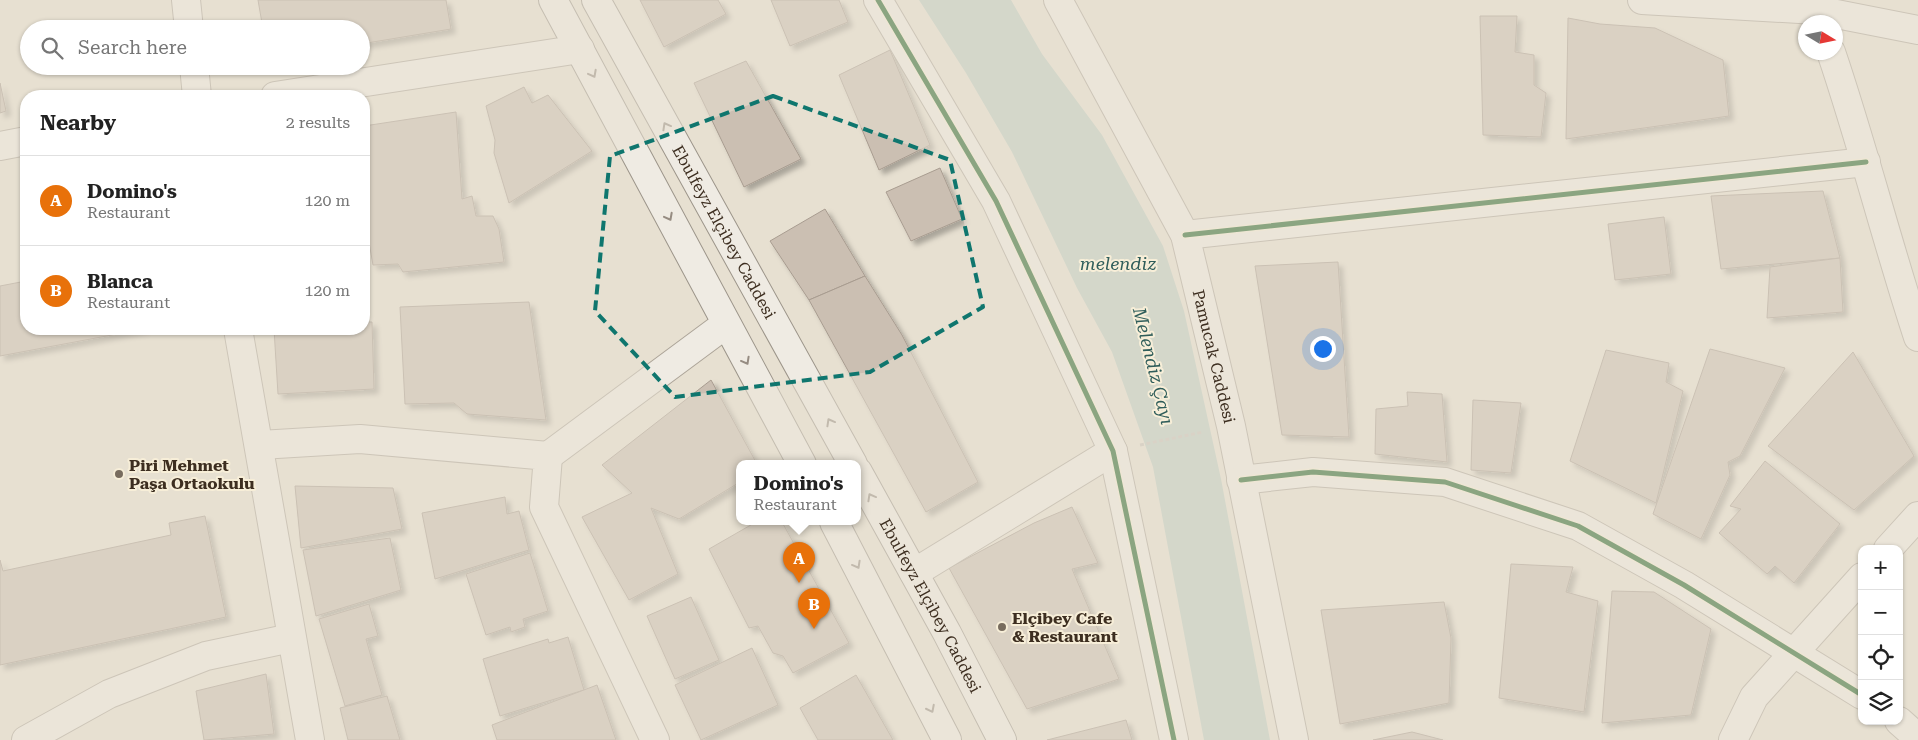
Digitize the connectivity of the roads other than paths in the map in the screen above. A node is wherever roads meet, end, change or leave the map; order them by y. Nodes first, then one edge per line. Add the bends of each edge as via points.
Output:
1 (186, 0) edge
2 (553, 0) edge
3 (596, 0) edge
4 (878, 0) edge
5 (1058, 0) edge
6 (1642, 0) edge
7 (1817, 11) edge
8 (188, 20) edge
9 (1918, 30) edge
10 (580, 49) junction
11 (1834, 60) edge
12 (195, 75) edge
13 (196, 90) edge
14 (314, 90) edge
15 (20, 142) edge
16 (0, 146) edge
17 (1866, 162) junction
18 (1185, 235) junction
19 (726, 324) junction
20 (239, 335) edge
21 (1918, 337) edge
22 (260, 445) junction
23 (1113, 451) junction
24 (548, 456) junction
25 (800, 460) edge
26 (851, 460) edge
27 (861, 477) edge
28 (1241, 480) junction
29 (1918, 516) edge
30 (836, 525) edge
31 (1892, 545) edge
32 (914, 573) junction
33 (1858, 581) edge
34 (291, 638) junction
35 (1794, 651) junction
36 (1858, 692) edge
37 (1903, 725) edge
38 (1918, 738) edge
39 (26, 740) edge
40 (310, 740) edge
41 (655, 740) edge
42 (947, 740) edge
43 (1002, 740) edge
44 (1174, 740) edge
45 (1294, 740) edge
46 (1733, 740) edge

1 - 8 street
2 - 10 street
26 -> 3 street, Ebulfeyz Elçibey Caddesi
4 - 23 street via 996,201
5 - 18 street, Pamucak Caddesi
6 - 7 street
7 - 9 street
10 - 14 street
10 -> 19 street
11 - 17 street
12 - 13 street
15 - 16 street
17 - 18 street
17 - 21 street
18 - 28 street, Pamucak Caddesi
19 - 24 street
19 -> 25 street
20 - 22 street
22 - 24 street via 360,439
22 - 34 street
23 - 32 street
23 - 44 street
24 - 41 street via 544,507
32 -> 27 street, Ebulfeyz Elçibey Caddesi
28 - 35 street via 1313,472 1445,482 1578,526
28 - 45 street, Pamucak Caddesi
29 - 31 street
30 -> 42 street
32 - 43 street, Ebulfeyz Elçibey Caddesi
33 - 35 street
34 - 39 street via 206,656 109,694
34 - 40 street
35 - 36 street
35 - 46 street via 1754,697
37 - 38 street

